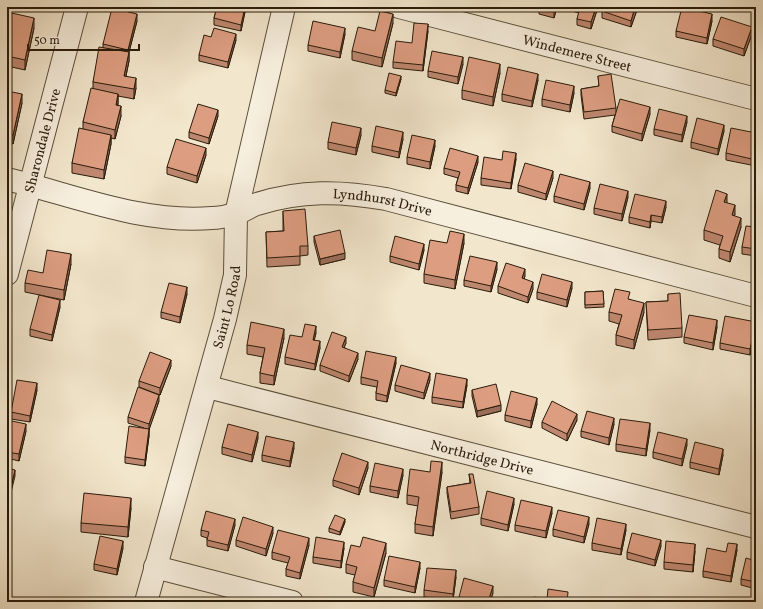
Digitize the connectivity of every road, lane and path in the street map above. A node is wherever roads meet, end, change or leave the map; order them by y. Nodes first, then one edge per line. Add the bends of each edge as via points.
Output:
1 (77, 7) edge
2 (284, 7) edge
3 (399, 7) edge
4 (756, 99) edge
5 (7, 179) edge
6 (30, 185) junction
7 (236, 214) junction
8 (7, 274) edge
9 (756, 296) edge
10 (208, 387) junction
11 (756, 527) edge
12 (155, 567) junction
13 (146, 602) edge
14 (292, 602) edge

1 - 6 street, Sharondale Drive
2 - 7 street, Saint Lo Road
3 - 4 street, Windemere Street
5 - 6 street, Lyndhurst Drive
6 - 7 street, Lyndhurst Drive via 166,218 212,218
6 - 8 street, Sharondale Drive
7 - 9 street, Lyndhurst Drive via 256,204 305,193 351,193 386,199
7 - 10 street, Saint Lo Road via 235,275
10 - 11 street, Northridge Drive
10 - 12 street, Saint Lo Road
12 - 13 street, Saint Lo Road
12 - 14 street

